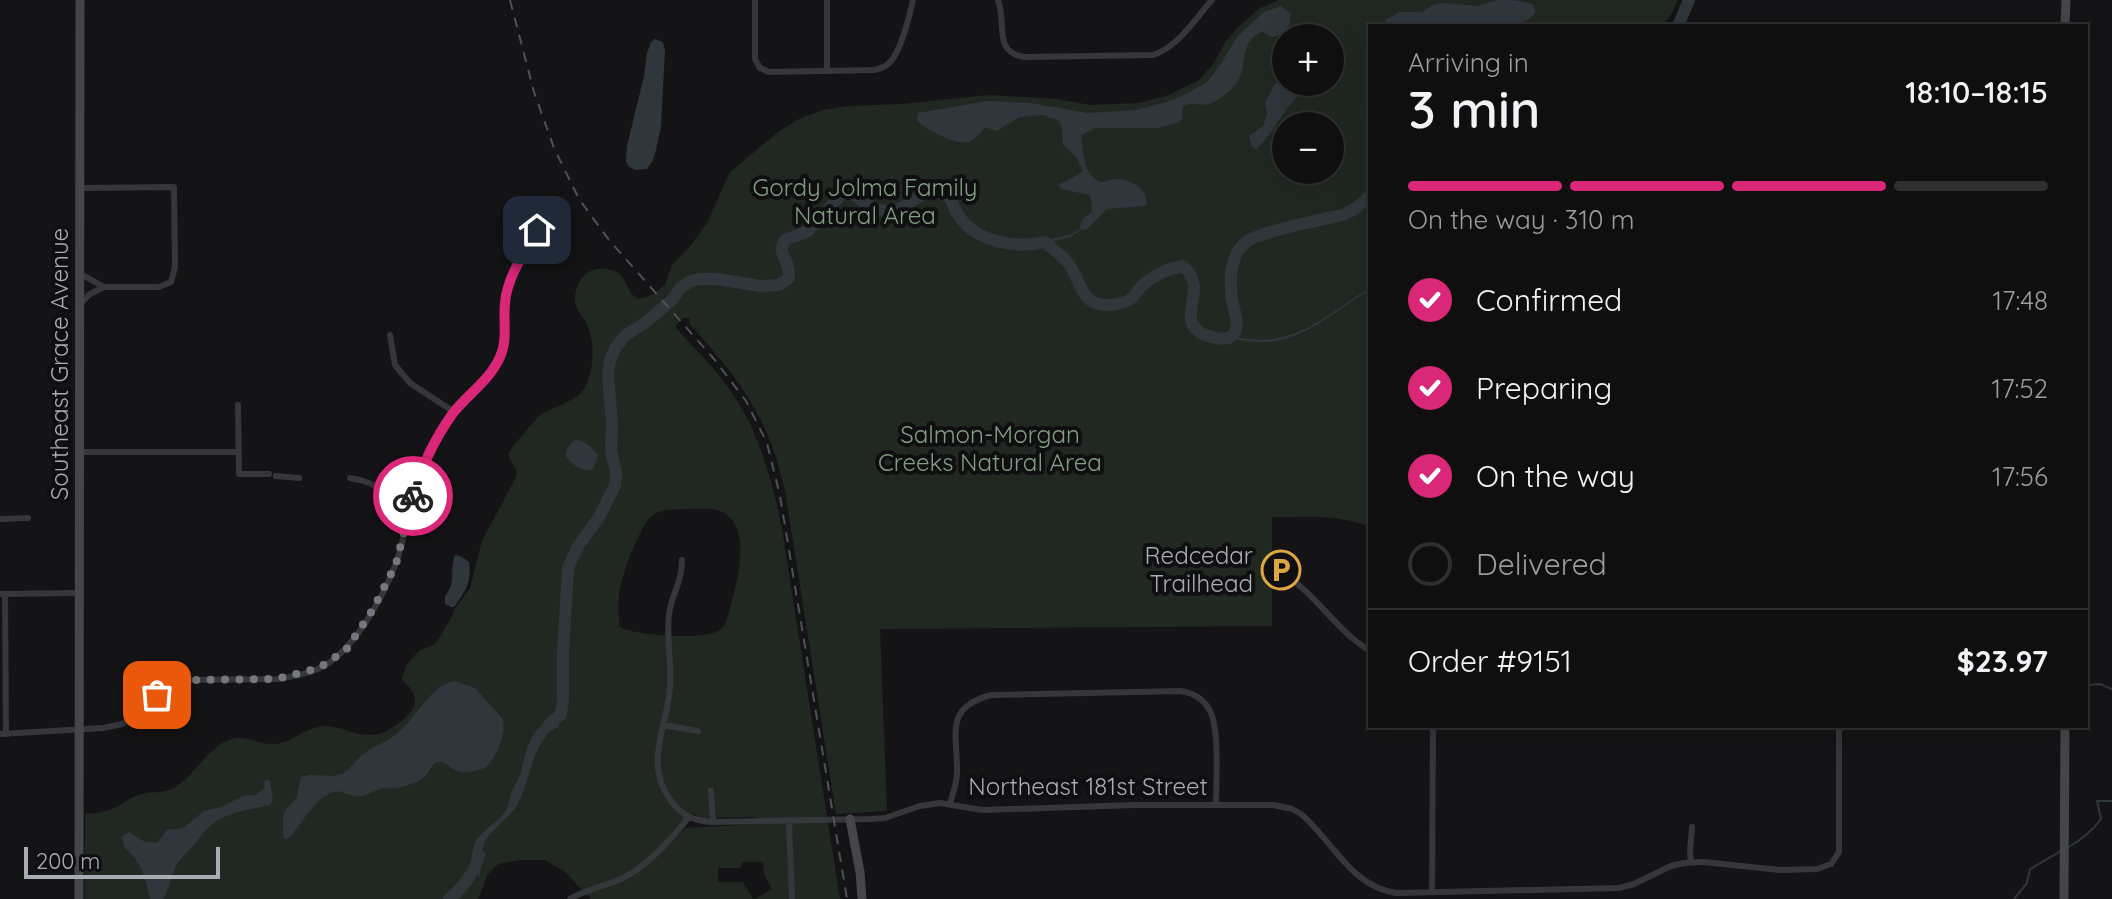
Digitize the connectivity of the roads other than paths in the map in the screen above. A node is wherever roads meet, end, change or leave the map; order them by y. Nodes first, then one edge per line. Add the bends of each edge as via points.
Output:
1 (80, 0) edge
2 (755, 0) edge
3 (827, 0) edge
4 (913, 0) edge
5 (2066, 0) edge
6 (1001, 1) edge
7 (1209, 1) edge
8 (2065, 24) edge
9 (827, 71) junction
10 (81, 188) junction
11 (537, 230) dead end
12 (81, 274) junction
13 (104, 287) junction
14 (80, 304) junction
15 (390, 335) dead end
16 (238, 405) dead end
17 (454, 412) junction
18 (80, 452) junction
19 (238, 452) junction
20 (299, 478) dead end
21 (350, 478) dead end
22 (28, 518) dead end
23 (0, 519) edge
24 (406, 525) junction
25 (682, 560) dead end
26 (1273, 568) dead end
27 (80, 593) junction
28 (2, 594) edge
29 (1368, 650) edge
30 (3, 666) edge
31 (663, 725) junction
32 (1433, 728) edge
33 (1839, 728) edge
34 (2065, 728) edge
35 (80, 729) junction
36 (698, 731) dead end
37 (3, 734) edge
38 (711, 791) dead end
39 (950, 803) junction
40 (1216, 805) junction
41 (689, 817) junction
42 (850, 819) junction
43 (789, 821) junction
44 (713, 822) junction
45 (1692, 827) dead end
46 (1691, 862) junction
47 (1510, 881) dead end
48 (1510, 890) junction
49 (1432, 892) junction
50 (79, 899) edge
51 (570, 899) edge
52 (792, 899) edge
53 (862, 899) edge
54 (2064, 899) edge

1 - 10 street, Southeast Grace Avenue
2 - 9 street via 758,66 769,72
3 - 9 street
4 - 9 street via 896,54 887,65
5 - 8 street
6 - 7 street via 1003,41 1010,52 1025,57 1159,53
10 - 12 street, Southeast Grace Avenue
10 - 13 street via 174,187 171,282 159,287
11 - 17 street via 508,288 501,356
12 - 13 street
12 - 14 street, Southeast Grace Avenue
13 - 14 street
14 - 18 street, Southeast Grace Avenue
15 - 17 street via 395,365 410,383
16 - 19 street
17 - 24 street via 417,483
18 - 19 street
18 - 27 street, Southeast Grace Avenue
19 - 20 street via 239,474
21 - 24 street via 390,496
22 - 23 street
24 - 35 street via 396,564 372,611 346,650 319,668 277,679 187,680 169,686 122,724
25 - 31 street via 669,611 670,687
26 - 29 street via 1300,585
27 - 28 street
27 - 35 street, Southeast Grace Avenue
28 - 30 street
30 - 37 street
31 - 36 street
31 - 41 street via 658,776 669,799
32 - 49 street
33 - 46 street via 1839,852 1831,864 1781,870
34 - 54 street
35 - 37 street
35 - 50 street, Southeast Grace Avenue
38 - 44 street
39 - 40 street, Northeast 181st Street via 982,810
39 - 40 street via 957,776 954,728 974,700 991,695 1181,691 1203,701 1213,719
39 - 42 street, Northeast 181st Street via 927,804 885,818
40 - 49 street, Northeast 181st Street via 1292,809 1375,887 1397,893
41 - 44 street, Northeast 181st Street
41 - 51 street via 639,868
42 - 43 street, Northeast 181st Street
42 - 53 street
43 - 44 street, Northeast 181st Street
43 - 52 street
45 - 46 street
46 - 48 street, Northeast 181st Street via 1619,888
47 - 48 street
48 - 49 street, Northeast 181st Street

